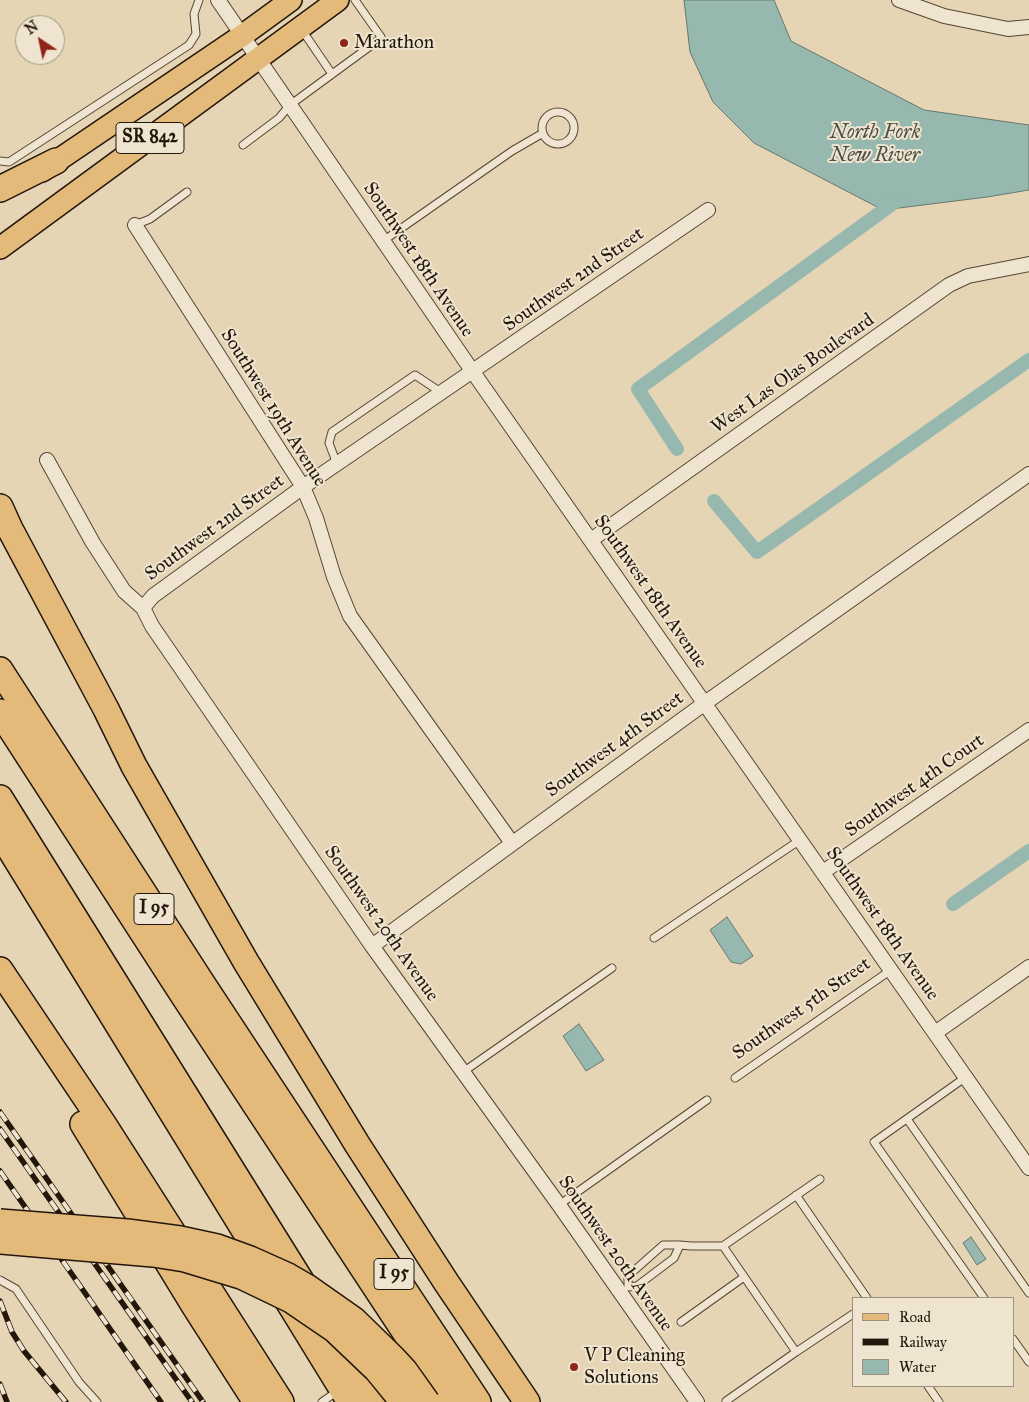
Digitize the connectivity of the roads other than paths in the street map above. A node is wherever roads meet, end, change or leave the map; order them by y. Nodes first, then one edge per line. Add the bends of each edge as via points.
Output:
1 (199, 0) edge
2 (218, 0) edge
3 (291, 0) edge
4 (338, 0) edge
5 (355, 0) edge
6 (899, 0) edge
7 (1029, 27) edge
8 (301, 28) junction
9 (242, 35) junction
10 (258, 60) junction
11 (332, 74) junction
12 (290, 105) junction
13 (543, 133) junction
14 (243, 145) dead end
15 (0, 161) edge
16 (56, 161) junction
17 (0, 189) edge
18 (187, 192) dead end
19 (0, 200) edge
20 (708, 210) dead end
21 (135, 225) joint
22 (383, 241) junction
23 (0, 248) edge
24 (1029, 264) edge
25 (473, 372) junction
26 (442, 393) junction
27 (47, 460) dead end
28 (337, 464) junction
29 (1029, 474) edge
30 (303, 487) junction
31 (3, 517) edge
32 (591, 540) junction
33 (143, 608) junction
34 (0, 670) edge
35 (705, 703) junction
36 (0, 712) edge
37 (1029, 730) edge
38 (0, 798) edge
39 (0, 834) edge
40 (800, 840) junction
41 (512, 843) junction
42 (823, 872) junction
43 (654, 938) dead end
44 (372, 946) junction
45 (1029, 967) edge
46 (612, 968) dead end
47 (0, 970) edge
48 (891, 970) junction
49 (0, 990) edge
50 (935, 1033) junction
51 (463, 1072) junction
52 (966, 1077) junction
53 (735, 1078) dead end
54 (707, 1100) dead end
55 (907, 1119) junction
56 (1029, 1168) edge
57 (820, 1178) dead end
58 (796, 1195) junction
59 (559, 1205) junction
60 (0, 1222) edge
61 (0, 1241) edge
62 (680, 1245) junction
63 (723, 1246) junction
64 (744, 1277) junction
65 (0, 1280) edge
66 (623, 1289) junction
67 (1029, 1293) edge
68 (866, 1297) edge
69 (983, 1297) edge
70 (852, 1315) edge
71 (681, 1322) dead end
72 (1014, 1340) edge
73 (796, 1352) junction
74 (1029, 1362) edge
75 (929, 1387) edge
76 (338, 1397) edge
77 (726, 1401) edge
78 (97, 1402) edge
79 (256, 1402) edge
80 (281, 1402) edge
81 (377, 1402) edge
82 (403, 1402) edge
83 (427, 1402) edge
84 (451, 1402) edge
85 (478, 1402) edge
86 (527, 1402) edge
87 (696, 1402) edge
88 (939, 1402) edge

1 - 15 lane via 194,14 196,34 189,45 9,162
2 - 9 street, Southwest 18th Avenue
3 - 9 main road, SR 842
4 - 8 main road, SR 842
5 - 11 lane via 381,37
6 - 7 street via 944,16 1008,29
8 - 10 main road, SR 842
8 - 11 lane
9 - 10 street, Southwest 18th Avenue
9 - 16 main road, SR 842
10 - 12 street, Southwest 18th Avenue
10 - 23 main road, SR 842
11 - 12 lane
12 - 14 lane via 279,118
12 - 22 street, Southwest 18th Avenue
13 - 13 lane via 554,143 564,143 574,132 573,121 566,113 555,112 543,123
13 - 22 lane
16 - 17 highway
16 - 19 main road, SR 842
18 - 21 lane via 150,219
20 - 25 street, Southwest 2nd Street
21 - 30 street, Southwest 19th Avenue
22 - 25 street, Southwest 18th Avenue
24 - 32 street, West Las Olas Boulevard via 968,276 950,285
25 - 26 street, Southwest 2nd Street
25 - 32 street, Southwest 18th Avenue
26 - 28 street, Southwest 2nd Street
26 - 28 lane via 415,375 332,432 329,443
27 - 33 street, Southwest 20th Avenue via 124,591
28 - 30 street, Southwest 2nd Street
29 - 35 street, Southwest 4th Street
30 - 33 street, Southwest 2nd Street via 153,596
30 - 41 street, Southwest 19th Avenue via 350,616
31 - 86 highway via 134,766 246,962 366,1159
32 - 35 street, Southwest 18th Avenue
33 - 44 street, Southwest 20th Avenue via 152,626
34 - 85 highway, I 95
35 - 40 street, Southwest 18th Avenue
35 - 41 street, Southwest 4th Street
36 - 84 highway
37 - 42 street, Southwest 4th Court
38 - 81 highway
39 - 76 highway
40 - 42 street, Southwest 18th Avenue
40 - 43 lane
41 - 44 street, Southwest 4th Street
42 - 48 street, Southwest 18th Avenue
44 - 51 street, Southwest 20th Avenue
45 - 50 street
46 - 51 lane
47 - 80 highway via 104,1125
48 - 50 street, Southwest 18th Avenue
48 - 53 lane, Southwest 5th Street
49 - 79 highway
50 - 52 street, Southwest 18th Avenue
51 - 59 street, Southwest 20th Avenue
52 - 55 lane
52 - 56 street, Southwest 18th Avenue
54 - 59 lane
55 - 67 lane
55 - 69 lane via 874,1142
57 - 58 lane
58 - 63 lane
58 - 68 lane
59 - 66 street, Southwest 20th Avenue
60 - 83 highway, bridge via 180,1239 250,1258 307,1287 354,1320 405,1371
61 - 82 highway, bridge via 153,1254 184,1259 241,1276 291,1300 335,1330 378,1370
62 - 63 lane
62 - 66 lane via 674,1258 637,1286
62 - 66 lane via 663,1245 628,1276
63 - 64 lane
64 - 71 lane
64 - 73 lane
65 - 78 lane via 16,1289 79,1382
66 - 87 street, Southwest 20th Avenue
70 - 73 lane
72 - 74 lane
73 - 77 lane
75 - 88 lane

